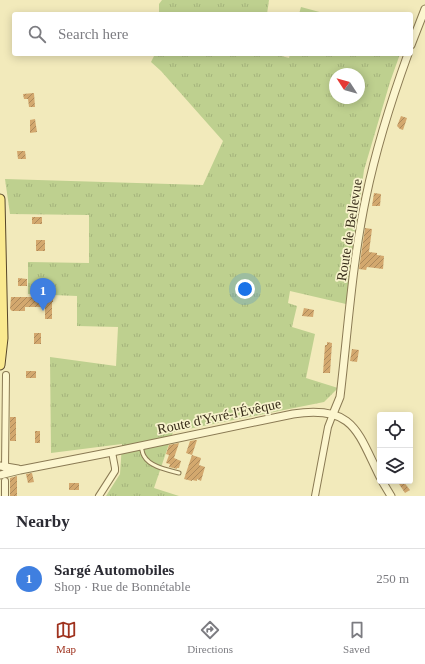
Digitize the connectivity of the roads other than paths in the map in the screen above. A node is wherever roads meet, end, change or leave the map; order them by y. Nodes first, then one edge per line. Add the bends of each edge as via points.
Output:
1 (425, 9) edge
2 (413, 40) edge
3 (407, 56) edge
4 (0, 199) edge
5 (0, 365) edge
6 (6, 375) dead end
7 (333, 414) junction
8 (141, 446) junction
9 (112, 452) junction
10 (2, 467) edge
11 (20, 470) junction
12 (377, 470) edge
13 (179, 473) dead end
14 (0, 475) edge
15 (5, 481) dead end
16 (384, 484) edge
17 (5, 496) edge
18 (99, 496) edge
19 (315, 496) edge
20 (391, 496) edge

1 - 2 street
3 - 7 street, Route de Bellevue via 380,139 366,197 356,255 340,397
4 - 5 main road via 3,338
6 - 10 street
7 - 8 street, Route d'Yvré-l'Évêque via 293,414
7 - 12 street via 344,419 355,429
7 - 19 street via 328,427
8 - 9 street, Route d'Yvré-l'Évêque
8 - 13 lane via 144,456 152,464
9 - 11 street, Route d'Yvré-l'Évêque
9 - 18 street via 115,471
10 - 11 street
11 - 14 street, Route d'Yvré-l'Évêque
15 - 17 street
16 - 20 street

